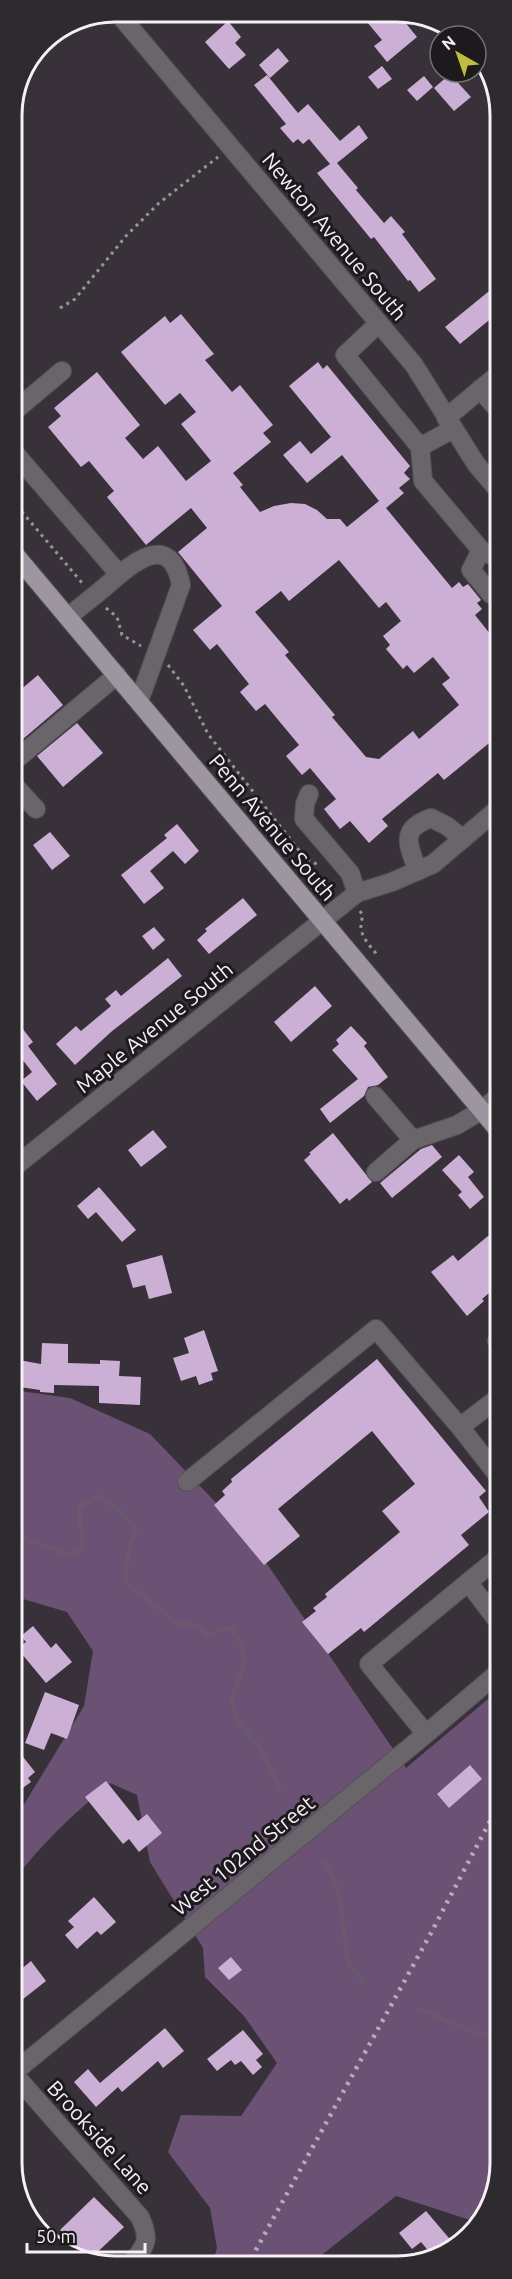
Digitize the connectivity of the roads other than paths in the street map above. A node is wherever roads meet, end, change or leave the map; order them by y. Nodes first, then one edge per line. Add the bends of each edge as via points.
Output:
1 (126, 22) edge
2 (379, 323) junction
3 (62, 371) dead end
4 (490, 381) edge
5 (480, 389) junction
6 (490, 400) edge
7 (23, 404) edge
8 (449, 423) junction
9 (420, 447) junction
10 (23, 463) edge
11 (490, 480) edge
12 (481, 550) junction
13 (490, 554) edge
14 (23, 564) edge
15 (119, 574) junction
16 (490, 593) edge
17 (68, 617) junction
18 (117, 675) junction
19 (139, 701) junction
20 (23, 754) edge
21 (309, 794) dead end
22 (23, 795) edge
23 (36, 810) dead end
24 (490, 816) edge
25 (463, 839) junction
26 (418, 871) junction
27 (354, 896) junction
28 (322, 920) junction
29 (375, 1096) dead end
30 (490, 1104) edge
31 (482, 1110) junction
32 (490, 1119) edge
33 (413, 1140) junction
34 (22, 1160) edge
35 (376, 1172) dead end
36 (489, 1405) edge
37 (460, 1427) junction
38 (489, 1464) edge
39 (187, 1482) dead end
40 (489, 1565) edge
41 (468, 1582) junction
42 (489, 1610) edge
43 (489, 1680) edge
44 (426, 1734) junction
45 (22, 2066) edge
46 (22, 2083) edge
47 (137, 2256) edge

1 - 2 street, Newton Avenue South
2 - 8 street, Newton Avenue South via 414,365
2 - 9 street via 345,355
3 - 7 street
4 - 5 street
5 - 6 street
5 - 8 street
8 - 9 street
8 - 11 street, Newton Avenue South
9 - 12 street via 423,482
10 - 15 street
12 - 13 street
12 - 16 street via 471,570
14 - 17 main road, Penn Avenue South
15 - 17 street
15 - 19 street via 143,556 156,555 168,559 178,571 181,585
17 - 18 main road, Penn Avenue South
18 - 19 main road, Penn Avenue South
18 - 20 street
19 - 28 main road, Penn Avenue South
21 - 27 street via 304,819 350,873
22 - 23 street
24 - 25 street, Maple Avenue South
25 - 26 street, Maple Avenue South
25 - 26 street via 431,818 418,823 409,832 408,846
26 - 27 street, Maple Avenue South
27 - 28 street, Maple Avenue South
28 - 31 main road, Penn Avenue South
28 - 34 street, Maple Avenue South
29 - 33 street
30 - 31 street
31 - 32 main road, Penn Avenue South
31 - 33 street via 457,1125
33 - 35 street
36 - 37 street
37 - 38 street
37 - 39 street via 376,1329
40 - 41 street
41 - 42 street
41 - 44 street via 369,1664
43 - 44 street, West 102nd Street
44 - 45 street, West 102nd Street
46 - 47 street, Brookside Lane via 140,2217 147,2232 147,2244

